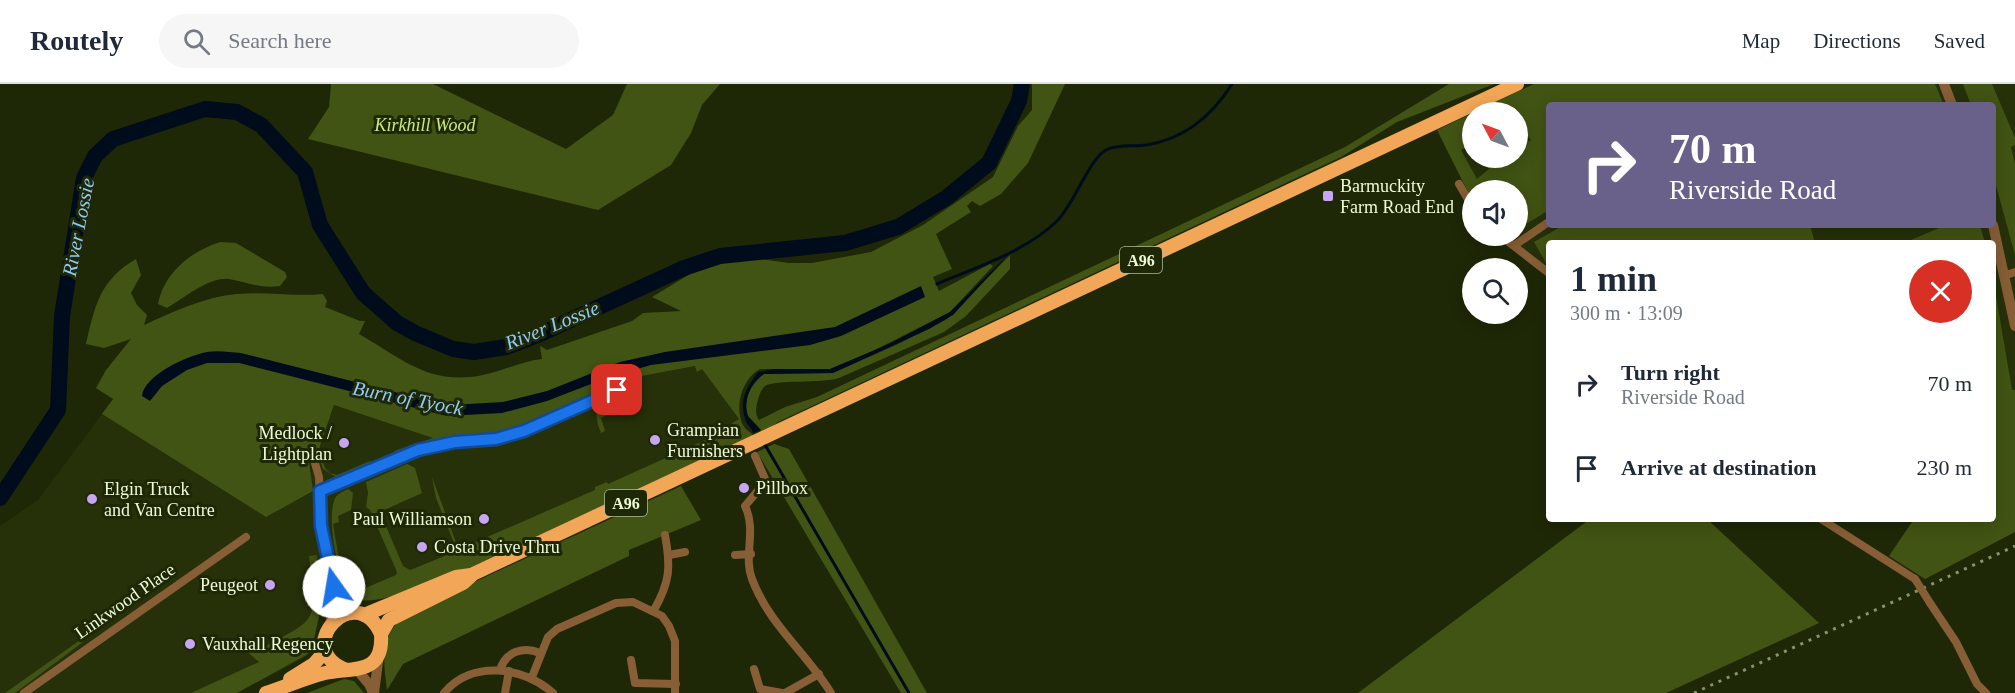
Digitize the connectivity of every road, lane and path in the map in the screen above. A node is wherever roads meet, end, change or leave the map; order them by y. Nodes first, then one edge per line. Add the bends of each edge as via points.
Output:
1 (1516, 84) edge
2 (1944, 84) edge
3 (1951, 102) edge
4 (1459, 184) dead end
5 (1462, 189) edge
6 (1546, 224) edge
7 (1994, 228) edge
8 (1528, 236) edge
9 (1516, 246) edge
10 (1546, 271) edge
11 (2010, 273) edge
12 (2015, 326) edge
13 (617, 390) dead end
14 (759, 445) junction
15 (312, 453) dead end
16 (320, 491) junction
17 (1826, 522) edge
18 (664, 535) dead end
19 (246, 537) dead end
20 (685, 552) dead end
21 (751, 554) junction
22 (669, 555) junction
23 (735, 555) dead end
24 (473, 574) junction
25 (334, 587) junction
26 (654, 610) junction
27 (360, 614) junction
28 (329, 626) junction
29 (381, 634) junction
30 (326, 650) junction
31 (540, 653) junction
32 (379, 654) junction
33 (631, 660) dead end
34 (754, 669) dead end
35 (352, 670) junction
36 (505, 670) junction
37 (819, 674) junction
38 (532, 677) junction
39 (676, 689) edge
40 (24, 693) edge
41 (265, 693) edge
42 (373, 693) edge
43 (444, 693) edge
44 (505, 693) edge
45 (554, 693) edge
46 (783, 693) edge
47 (831, 693) edge
48 (1986, 693) edge

1 - 14 highway, A96
2 - 3 street
4 - 5 street
6 - 8 street
7 - 11 street
9 - 10 street
11 - 12 street
13 - 16 street via 524,431 418,450
14 - 21 street via 766,481 745,506 752,520
14 - 24 highway, A96
15 - 16 street
16 - 25 street via 321,526
17 - 48 street, bridge via 1915,579
18 - 22 street
19 - 40 street, Linkwood Place
20 - 22 street
21 - 23 street
21 - 37 street via 751,577 774,623
22 - 26 street via 667,588
24 - 27 highway, A96
24 - 29 highway, A96 via 464,583 390,620
25 - 27 street via 345,604
25 - 28 street
26 - 31 street via 633,602 616,603 558,629 548,637
26 - 39 street via 662,616 675,641
27 - 28 highway, A96 via 341,615
27 - 29 highway via 377,625
28 - 30 highway
29 - 32 highway
30 - 35 highway via 334,663
30 - 41 highway via 314,664
31 - 36 street via 530,648 515,652 502,663
31 - 38 street
32 - 35 highway via 374,662
32 - 42 street
33 - 39 street via 635,683
34 - 46 street via 760,689
35 - 41 highway via 325,673
35 - 42 street via 369,684
36 - 38 street
36 - 43 street via 470,676
36 - 44 street
37 - 46 street
37 - 47 street
38 - 45 street

